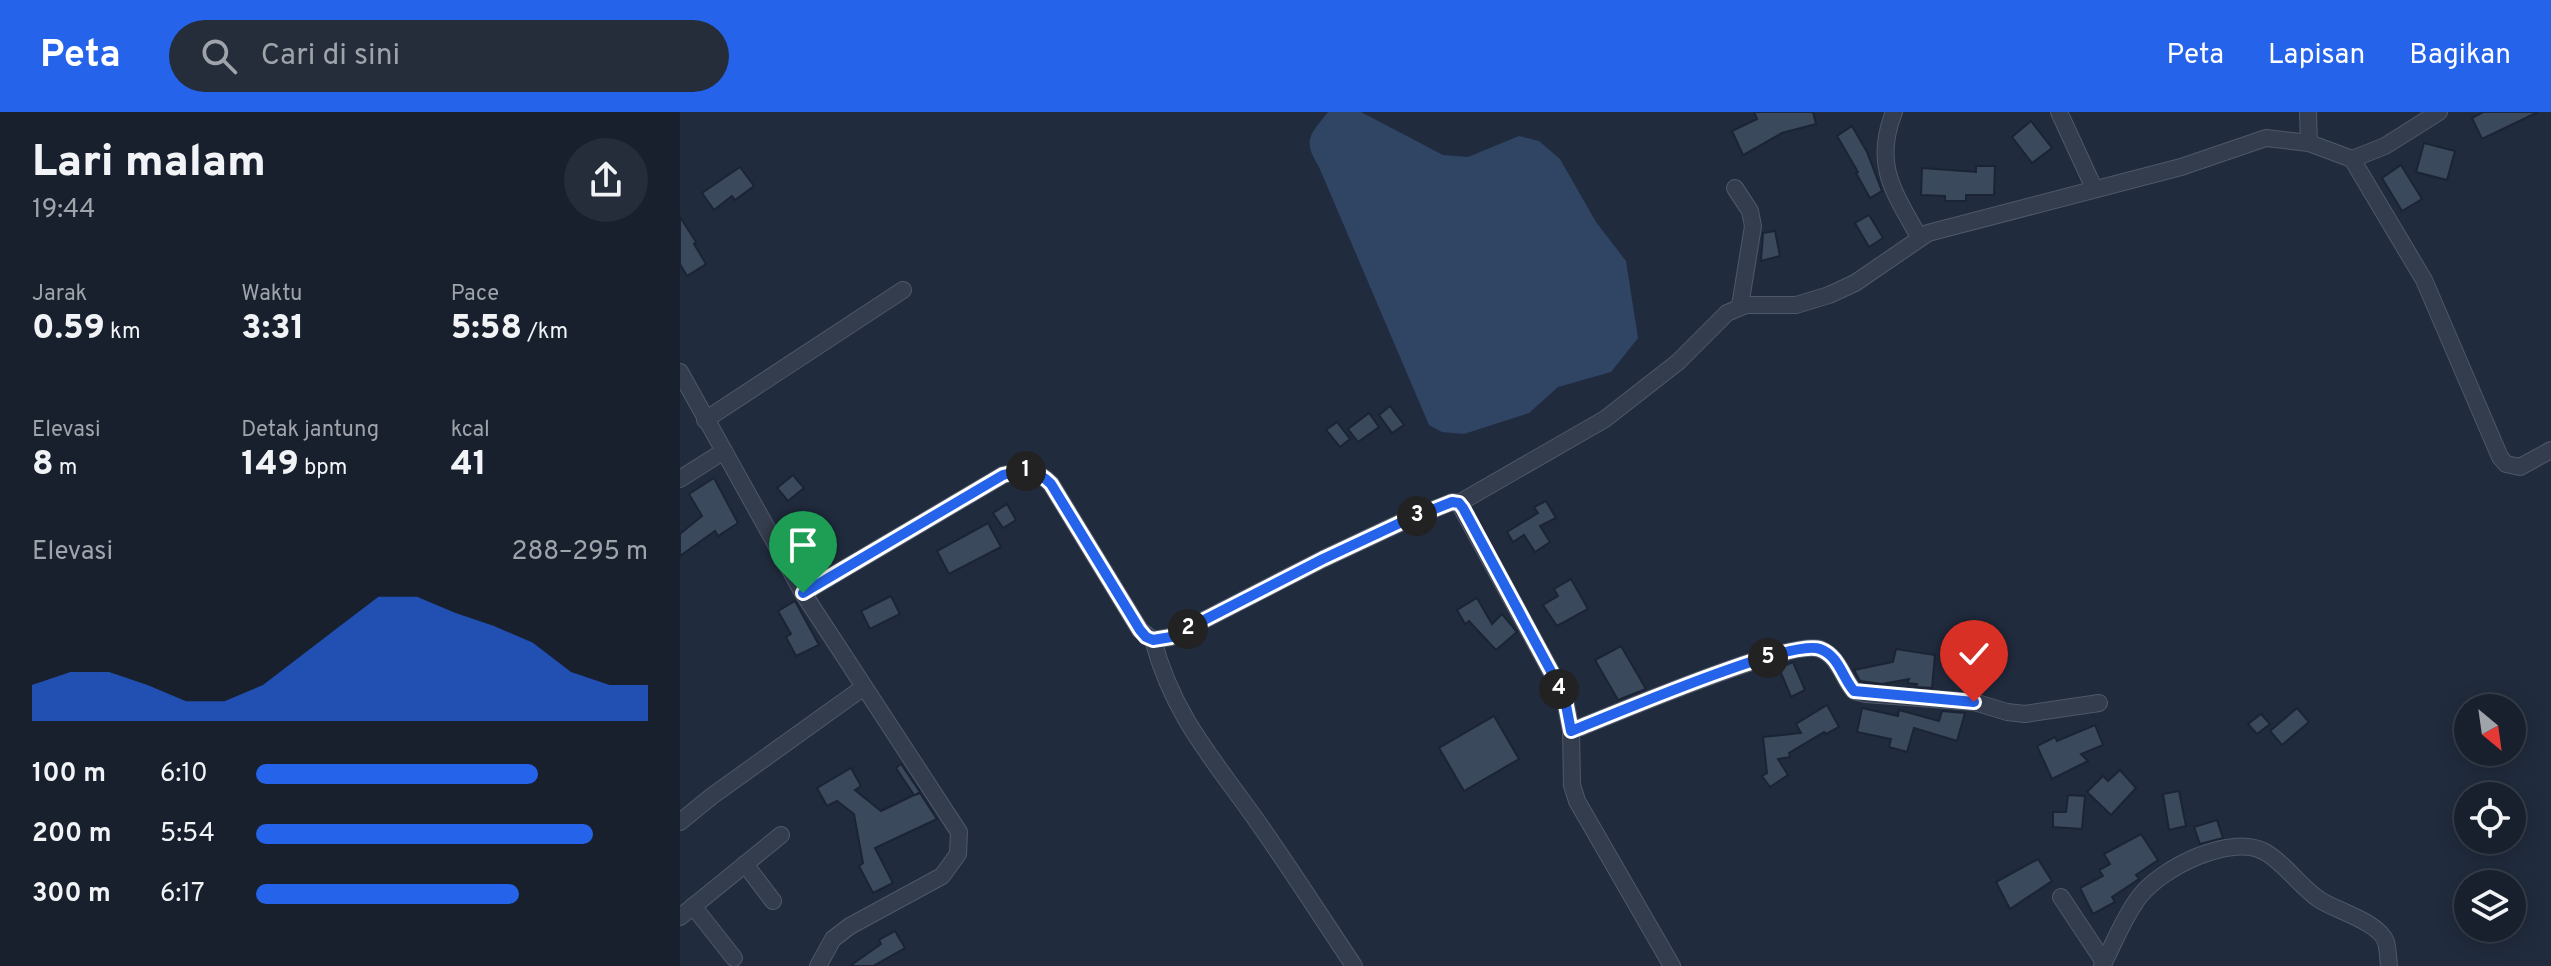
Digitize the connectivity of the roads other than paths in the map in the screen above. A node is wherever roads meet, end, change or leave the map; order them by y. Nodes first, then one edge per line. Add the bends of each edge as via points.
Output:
1 (1894, 112) edge
2 (2059, 112) edge
3 (2308, 112) edge
4 (2439, 112) edge
5 (2309, 143) junction
6 (2352, 159) junction
7 (1735, 188) dead end
8 (2094, 188) junction
9 (1919, 237) junction
10 (903, 290) dead end
11 (1740, 306) junction
12 (680, 372) edge
13 (705, 420) junction
14 (2551, 450) edge
15 (724, 451) junction
16 (680, 479) edge
17 (1459, 503) junction
18 (803, 593) junction
19 (1153, 640) junction
20 (864, 687) junction
21 (2099, 703) dead end
22 (1571, 731) junction
23 (680, 822) edge
24 (781, 835) dead end
25 (745, 864) junction
26 (2061, 897) dead end
27 (773, 901) dead end
28 (687, 912) edge
29 (734, 958) dead end
30 (2103, 964) edge
31 (818, 966) edge
32 (1354, 966) edge
33 (1672, 966) edge
34 (2389, 966) edge

1 - 9 street via 1884,152 1886,171
2 - 8 street
3 - 5 street
4 - 6 street via 2385,146
5 - 6 street
5 - 8 street via 2251,141 2181,167
6 - 14 street via 2424,280 2500,457 2520,467
7 - 11 street via 1753,226
8 - 9 street
9 - 11 street via 1829,295 1796,305
10 - 13 street
11 - 17 street via 1718,319 1678,362 1605,419
12 - 13 street
13 - 15 street
15 - 16 street
15 - 18 street
17 - 19 street via 1402,522 1212,618
17 - 22 street via 1553,675
18 - 19 street via 1003,475 1030,472 1051,484 1140,630
18 - 20 street
19 - 32 street via 1162,672 1197,741
20 - 23 street
20 - 31 street via 952,818 959,832 958,854 942,876 833,939
21 - 22 street via 2025,714 1974,702 1866,694 1854,691 1840,665 1820,649 1808,649 1748,662
22 - 33 street via 1577,801
24 - 25 street
25 - 27 street
25 - 28 street
26 - 30 street
28 - 29 street
30 - 34 street via 2149,884 2198,857 2249,846 2276,860 2319,900 2374,927 2385,940

